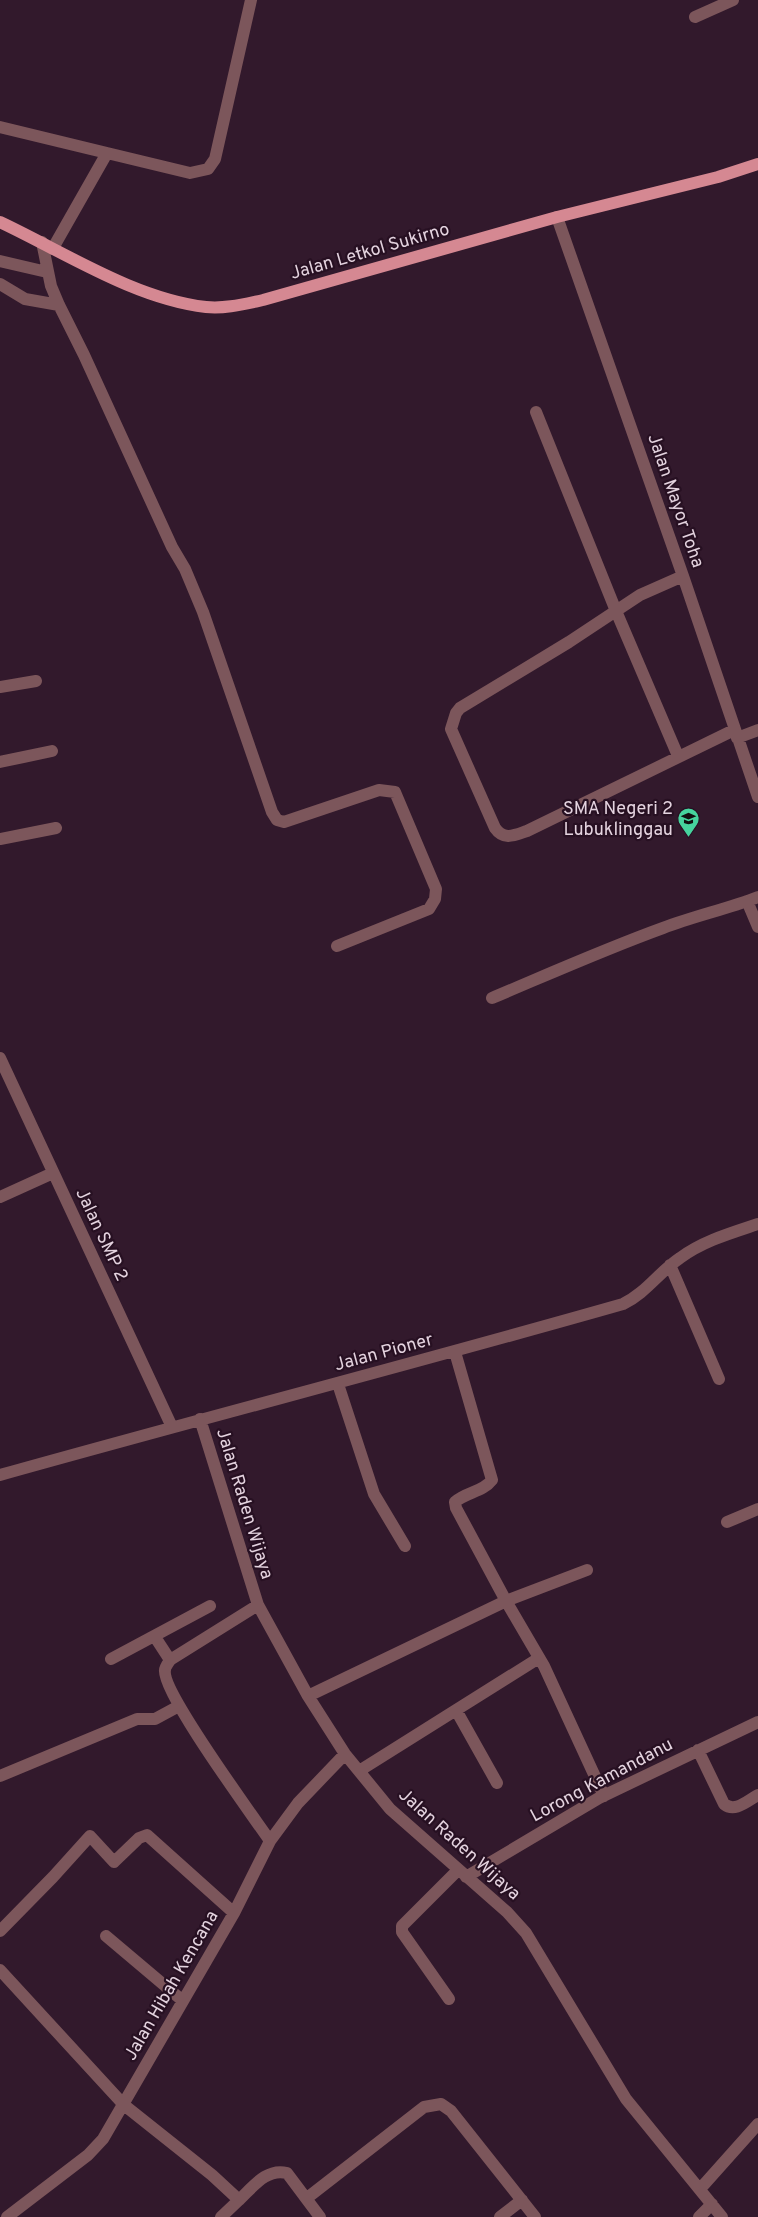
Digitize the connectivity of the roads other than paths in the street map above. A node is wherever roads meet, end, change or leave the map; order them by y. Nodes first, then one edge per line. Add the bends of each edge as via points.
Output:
1 (251, 0) edge
2 (732, 0) edge
3 (695, 17) dead end
4 (0, 127) edge
5 (107, 153) junction
6 (758, 164) edge
7 (557, 217) junction
8 (0, 222) edge
9 (47, 245) junction
10 (0, 261) edge
11 (47, 272) junction
12 (0, 284) edge
13 (59, 305) junction
14 (536, 412) dead end
15 (683, 576) junction
16 (616, 611) junction
17 (36, 681) dead end
18 (0, 687) edge
19 (758, 730) edge
20 (736, 734) junction
21 (52, 752) dead end
22 (678, 756) junction
23 (0, 762) edge
24 (758, 797) edge
25 (56, 828) dead end
26 (0, 839) edge
27 (753, 899) edge
28 (758, 927) edge
29 (337, 946) dead end
30 (492, 998) dead end
31 (0, 1058) edge
32 (53, 1173) junction
33 (0, 1197) edge
34 (758, 1224) edge
35 (670, 1265) junction
36 (455, 1352) junction
37 (719, 1379) dead end
38 (338, 1384) junction
39 (200, 1419) junction
40 (172, 1427) junction
41 (0, 1475) edge
42 (758, 1509) edge
43 (727, 1522) dead end
44 (405, 1546) dead end
45 (588, 1570) dead end
46 (506, 1600) junction
47 (258, 1605) junction
48 (210, 1606) dead end
49 (155, 1636) junction
50 (539, 1658) junction
51 (111, 1660) dead end
52 (170, 1660) junction
53 (308, 1696) junction
54 (179, 1706) junction
55 (456, 1710) junction
56 (758, 1722) edge
57 (698, 1750) junction
58 (345, 1754) junction
59 (359, 1770) junction
60 (0, 1776) edge
61 (497, 1783) dead end
62 (758, 1795) edge
63 (604, 1796) junction
64 (270, 1841) junction
65 (462, 1873) junction
66 (234, 1913) junction
67 (0, 1931) edge
68 (106, 1936) dead end
69 (0, 1970) edge
70 (449, 1998) dead end
71 (183, 2001) junction
72 (124, 2105) junction
73 (758, 2124) edge
74 (700, 2189) junction
75 (307, 2198) junction
76 (239, 2200) junction
77 (522, 2200) junction
78 (712, 2204) junction
79 (7, 2217) edge
80 (221, 2217) edge
81 (320, 2217) edge
82 (500, 2217) edge
83 (535, 2217) edge
84 (699, 2217) edge
85 (722, 2217) edge

1 - 5 street via 215,159 208,169 190,173
2 - 3 street
4 - 5 street
5 - 9 street
6 - 7 main road, Jalan Letkol Sukirno
7 - 9 main road, Jalan Letkol Sukirno via 262,300 225,307 206,307 154,294
7 - 15 street, Jalan Mayor Toha
8 - 9 main road, Jalan Letkol Sukirno
9 - 11 street
10 - 11 street
11 - 13 street
12 - 13 street via 25,299
13 - 29 street via 189,577 277,820 284,822 379,790 395,792 436,889 435,899 429,909
14 - 16 street
15 - 16 street via 640,595
15 - 20 street, Jalan Mayor Toha
16 - 22 street
16 - 22 street via 460,708 451,729 495,828 505,836 527,831
17 - 18 street
19 - 20 street
20 - 22 street
20 - 24 street, Jalan Mayor Toha
21 - 23 street
25 - 26 street
27 - 28 street
27 - 30 street via 611,947
31 - 32 street, Jalan SMP 2
32 - 33 street
32 - 40 street, Jalan SMP 2
34 - 35 street, Jalan Pioner via 702,1245
35 - 36 street, Jalan Pioner via 638,1296 623,1304
35 - 37 street
36 - 38 street, Jalan Pioner
36 - 46 street via 492,1480 460,1498 455,1502 456,1508
38 - 39 street, Jalan Pioner
38 - 44 street via 374,1494
39 - 40 street, Jalan Pioner
39 - 47 street, Jalan Raden Wijaya
40 - 41 street, Jalan Pioner
42 - 43 street
45 - 46 street
46 - 50 street
46 - 53 street
47 - 52 street
47 - 53 street, Jalan Raden Wijaya
48 - 49 street
49 - 51 street
49 - 52 street
50 - 55 street
50 - 63 street
52 - 54 street via 164,1670
53 - 58 street, Jalan Raden Wijaya
54 - 60 street via 155,1719 137,1719
54 - 64 street
55 - 59 street
55 - 61 street
56 - 57 street, Lorong Kamandanu
57 - 62 street via 724,1804 735,1808
57 - 63 street, Lorong Kamandanu
58 - 59 street, Jalan Raden Wijaya
58 - 64 street, Jalan Hibah Kencana via 298,1803
59 - 65 street, Jalan Raden Wijaya via 390,1809
63 - 65 street, Lorong Kamandanu
64 - 66 street, Jalan Hibah Kencana
65 - 70 street, Lorong Kamandanu via 402,1926 402,1932
65 - 74 street, Jalan Raden Wijaya via 526,1933 626,2099
66 - 67 street via 147,1835 114,1862 90,1836
66 - 71 street, Jalan Hibah Kencana
68 - 71 street
69 - 72 street
71 - 72 street, Jalan Hibah Kencana
72 - 76 street
72 - 79 street, Jalan Hibah Kencana via 96,2148
73 - 74 street
74 - 78 street, Jalan Raden Wijaya
75 - 76 street via 287,2173 279,2171 269,2173
75 - 77 street via 424,2107 441,2104 451,2111
75 - 81 street
76 - 80 street
77 - 82 street
77 - 83 street
78 - 84 street
78 - 85 street, Jalan Raden Wijaya

